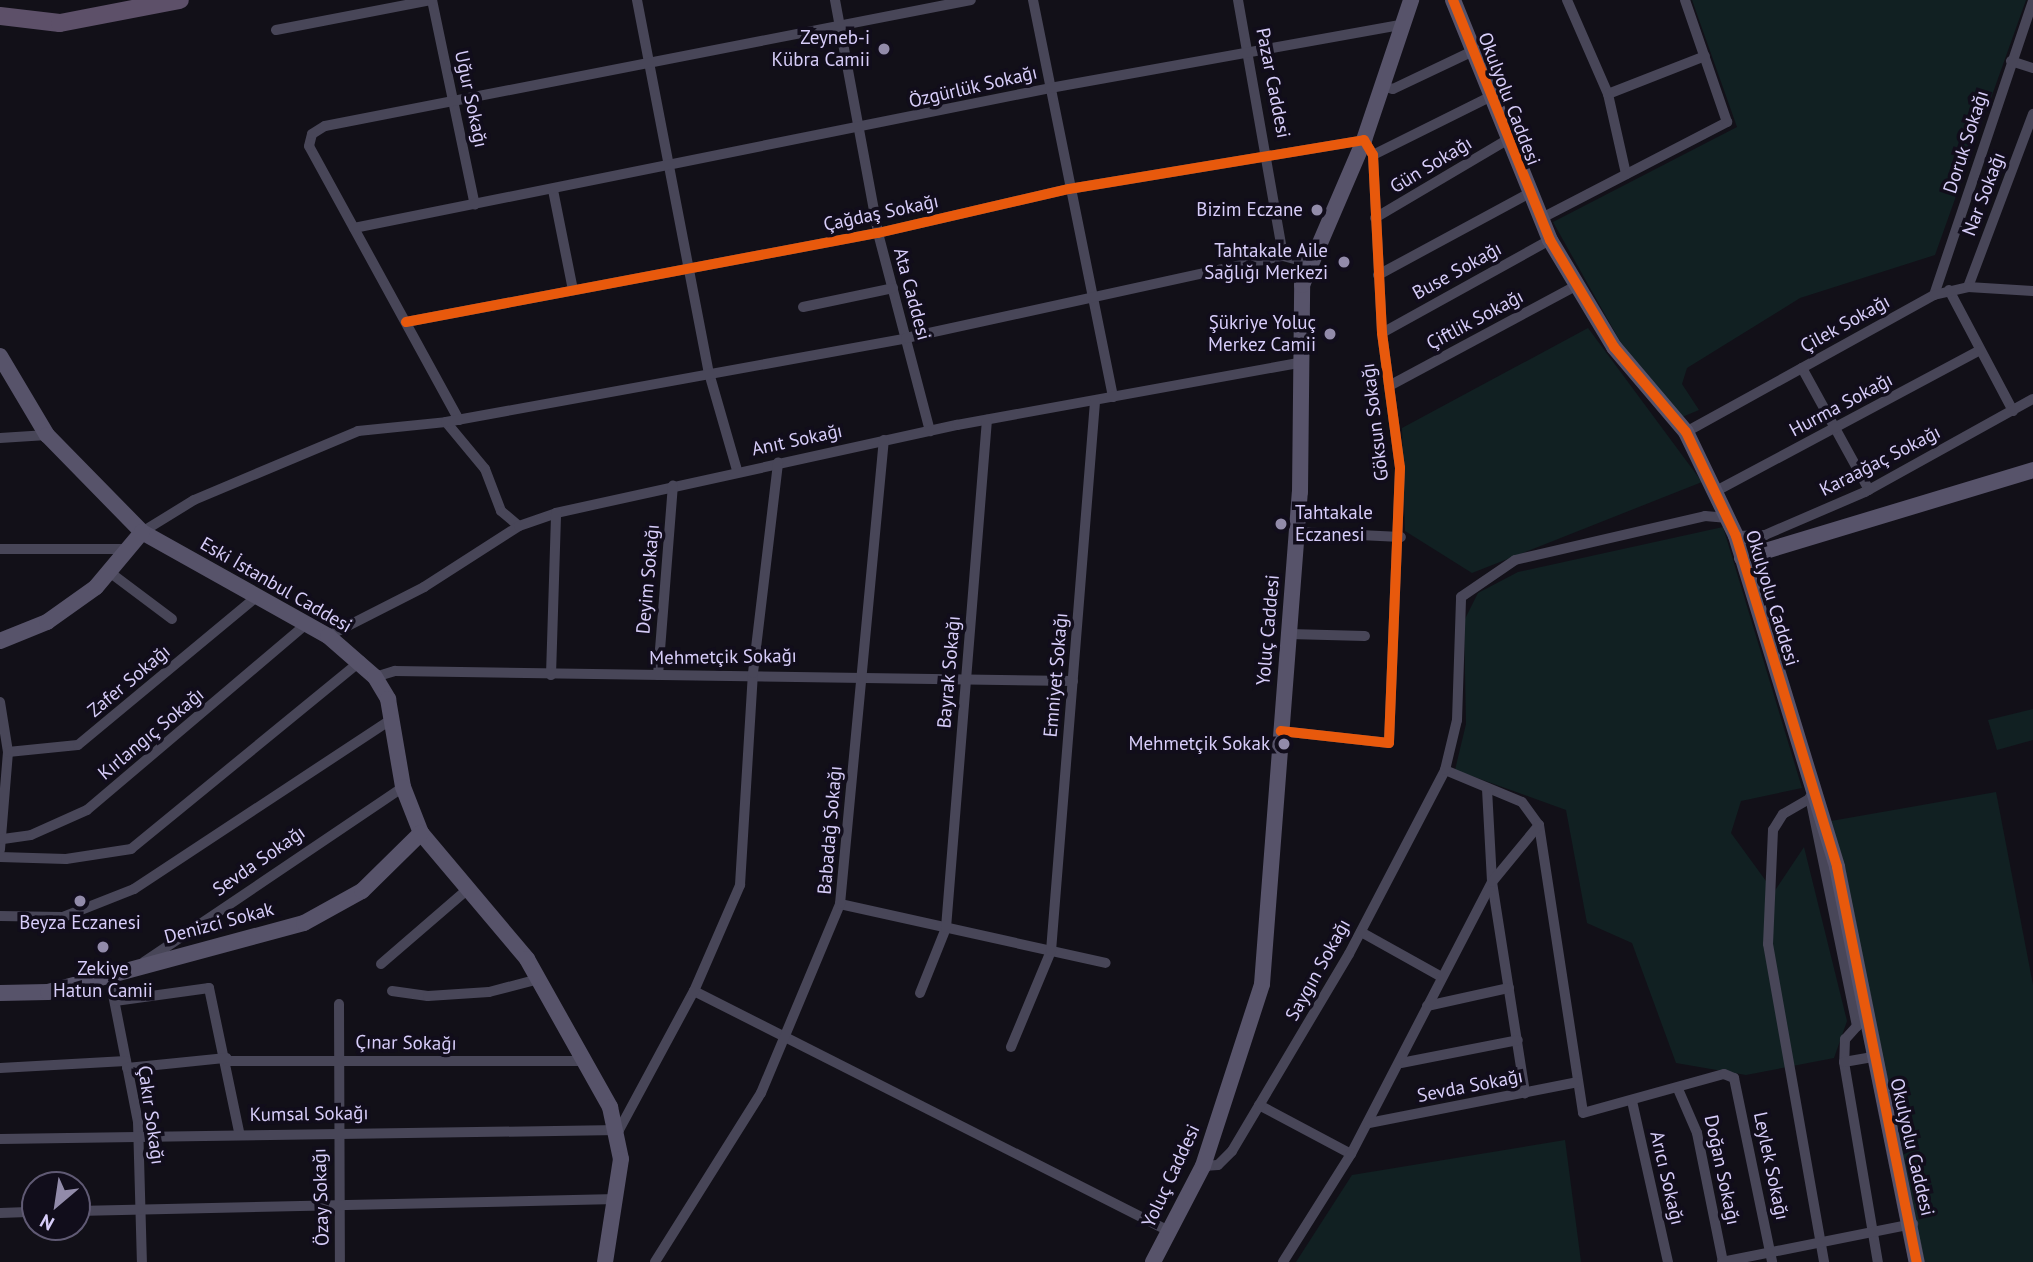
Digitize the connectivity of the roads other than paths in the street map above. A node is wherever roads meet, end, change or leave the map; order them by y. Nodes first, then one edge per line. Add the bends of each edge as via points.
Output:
1 (180, 0) edge
2 (432, 0) edge
3 (637, 0) edge
4 (835, 0) edge
5 (971, 0) edge
6 (1033, 0) edge
7 (1238, 0) edge
8 (1411, 0) edge
9 (1452, 0) edge
10 (1567, 0) edge
11 (1685, 0) edge
12 (2033, 1) edge
13 (0, 16) edge
14 (1401, 25) junction
15 (840, 27) junction
16 (276, 30) dead end
17 (1472, 52) junction
18 (1249, 54) junction
19 (1704, 56) junction
20 (2011, 61) junction
21 (649, 64) junction
22 (2033, 68) edge
23 (1381, 86) junction
24 (1050, 88) junction
25 (1608, 94) junction
26 (1488, 97) junction
27 (455, 101) junction
28 (2033, 114) edge
29 (859, 131) junction
30 (1364, 140) junction
31 (1505, 141) junction
32 (1373, 155) junction
33 (1270, 159) junction
34 (669, 167) junction
35 (1626, 174) junction
36 (1069, 189) junction
37 (553, 190) junction
38 (1528, 194) junction
39 (475, 205) junction
40 (1376, 218) junction
41 (1540, 219) junction
42 (354, 228) junction
43 (878, 233) junction
44 (1550, 240) junction
45 (1283, 256) junction
46 (1310, 263) junction
47 (689, 269) junction
48 (1378, 275) junction
49 (1577, 285) junction
50 (1968, 286) junction
51 (893, 288) junction
52 (573, 290) junction
53 (1949, 290) junction
54 (2033, 291) edge
55 (1934, 295) junction
56 (1095, 297) junction
57 (803, 307) dead end
58 (406, 322) junction
59 (1382, 333) junction
60 (906, 338) junction
61 (1980, 350) junction
62 (0, 356) edge
63 (1302, 362) junction
64 (1802, 368) junction
65 (709, 373) junction
66 (1389, 386) junction
67 (1113, 397) junction
68 (2033, 399) edge
69 (1095, 402) junction
70 (2013, 411) junction
71 (459, 419) junction
72 (987, 420) junction
73 (446, 422) junction
74 (1835, 428) junction
75 (930, 431) junction
76 (1686, 432) junction
77 (47, 435) junction
78 (0, 438) edge
79 (884, 440) junction
80 (778, 462) junction
81 (737, 470) junction
82 (2033, 470) edge
83 (673, 486) junction
84 (1718, 490) junction
85 (1869, 490) junction
86 (556, 513) junction
87 (1728, 518) junction
88 (519, 526) junction
89 (142, 532) junction
90 (1297, 532) junction
91 (1736, 536) junction
92 (1401, 537) junction
93 (0, 549) edge
94 (126, 549) junction
95 (1742, 558) junction
96 (113, 574) junction
97 (255, 597) junction
98 (172, 619) dead end
99 (305, 625) junction
100 (1289, 634) junction
101 (328, 636) junction
102 (1365, 636) dead end
103 (0, 641) edge
104 (361, 661) junction
105 (753, 673) junction
106 (862, 674) junction
107 (551, 675) junction
108 (658, 675) junction
109 (375, 677) junction
110 (966, 677) junction
111 (1073, 681) junction
112 (0, 702) edge
113 (393, 718) junction
114 (1281, 731) junction
115 (8, 752) junction
116 (1445, 770) junction
117 (403, 787) junction
118 (1487, 789) junction
119 (1812, 796) junction
120 (2, 802) edge
121 (1539, 825) junction
122 (421, 833) junction
123 (1, 845) edge
124 (0, 857) edge
125 (1492, 882) junction
126 (468, 889) junction
127 (840, 904) junction
128 (0, 916) edge
129 (946, 928) junction
130 (1361, 932) junction
131 (1051, 951) junction
132 (1106, 962) dead end
133 (381, 964) dead end
134 (137, 967) junction
135 (109, 974) junction
136 (1440, 976) junction
137 (539, 979) junction
138 (1509, 988) junction
139 (391, 991) dead end
140 (694, 991) junction
141 (0, 993) edge
142 (920, 993) dead end
143 (115, 1001) junction
144 (339, 1004) dead end
145 (1427, 1006) junction
146 (1861, 1021) junction
147 (789, 1039) junction
148 (1518, 1040) junction
149 (1011, 1047) dead end
150 (1874, 1057) junction
151 (338, 1059) junction
152 (226, 1060) junction
153 (585, 1061) junction
154 (1844, 1062) junction
155 (1401, 1063) junction
156 (126, 1065) junction
157 (0, 1068) edge
158 (1578, 1082) junction
159 (1678, 1089) junction
160 (1525, 1093) junction
161 (1632, 1101) junction
162 (1259, 1105) junction
163 (1369, 1123) junction
164 (337, 1130) junction
165 (619, 1130) junction
166 (239, 1132) junction
167 (139, 1133) junction
168 (0, 1139) edge
169 (1351, 1154) junction
170 (1203, 1166) junction
171 (617, 1199) junction
172 (338, 1206) junction
173 (142, 1210) junction
174 (91, 1211) edge
175 (21, 1212) edge
176 (0, 1213) edge
177 (1913, 1224) junction
178 (1169, 1231) junction
179 (1875, 1231) junction
180 (1822, 1242) junction
181 (1771, 1257) edge
182 (142, 1262) edge
183 (340, 1262) edge
184 (605, 1262) edge
185 (655, 1262) edge
186 (1153, 1262) edge
187 (1283, 1262) edge
188 (1668, 1262) edge
189 (1723, 1262) edge
190 (1824, 1262) edge
191 (1878, 1262) edge
192 (1917, 1262) edge

1 - 13 main road via 60,23
2 - 16 street
2 - 27 street, Uğur Sokağı
3 - 21 street
4 - 15 street, Ata Caddesi
5 - 15 street
6 - 24 street
7 - 18 street, Pazar Caddesi
8 - 14 street, Yoluç Caddesi
9 - 17 street, Okulyolu Caddesi
10 - 25 street
11 - 19 street
12 - 20 street, Doruk Sokağı
14 - 18 street, Özgürlük Sokağı
14 - 23 street, Yoluç Caddesi
15 - 21 street
15 - 29 street, Ata Caddesi
17 - 23 street via 1393,89
17 - 26 street, Okulyolu Caddesi
18 - 24 street, Özgürlük Sokağı
18 - 33 street, Pazar Caddesi
19 - 25 street
19 - 35 street via 1727,122
20 - 22 street
20 - 55 street, Doruk Sokağı
21 - 27 street
21 - 34 street
23 - 30 street, Yoluç Caddesi
24 - 29 street, Özgürlük Sokağı
24 - 36 street
25 - 35 street
26 - 31 street, Okulyolu Caddesi
26 - 32 street
27 - 39 street, Uğur Sokağı
27 - 42 street via 312,134 309,146
28 - 50 street, Nar Sokağı
29 - 34 street, Özgürlük Sokağı
29 - 43 street, Ata Caddesi
30 - 32 street, Göksun Sokağı
30 - 33 street, Çağdaş Sokağı
30 - 46 street, Yoluç Caddesi
31 - 38 street, Okulyolu Caddesi
31 - 40 street, Gün Sokağı
32 - 40 street, Göksun Sokağı
33 - 36 street, Çağdaş Sokağı
33 - 45 street, Pazar Caddesi
34 - 37 street, Özgürlük Sokağı
34 - 47 street
35 - 41 street
36 - 43 street, Çağdaş Sokağı
36 - 56 street
37 - 39 street, Özgürlük Sokağı
37 - 52 street
38 - 41 street, Okulyolu Caddesi
38 - 48 street
39 - 42 street, Özgürlük Sokağı
40 - 48 street, Göksun Sokağı
41 - 44 street, Okulyolu Caddesi
42 - 58 street
43 - 47 street, Çağdaş Sokağı
43 - 51 street, Ata Caddesi
44 - 49 street, Okulyolu Caddesi
44 - 59 street, Buse Sokağı
45 - 46 street
45 - 56 street
46 - 63 street, Yoluç Caddesi via 1303,285
47 - 52 street, Çağdaş Sokağı
47 - 65 street
48 - 59 street, Göksun Sokağı
49 - 66 street, Çiftlik Sokağı
49 - 76 street, Okulyolu Caddesi via 1614,347
50 - 53 street, Çilek Sokağı
50 - 54 street, Çilek Sokağı
51 - 57 street
51 - 60 street, Ata Caddesi
52 - 58 street, Çağdaş Sokağı
53 - 55 street, Çilek Sokağı
53 - 61 street
55 - 64 street, Çilek Sokağı
56 - 60 street
56 - 67 street
58 - 71 street
59 - 66 street, Göksun Sokağı
60 - 65 street
60 - 75 street, Ata Caddesi
61 - 70 street
61 - 74 street, Hurma Sokağı
62 - 77 street, Eski İstanbul Caddesi
63 - 67 street, Anıt Sokağı
63 - 90 street, Yoluç Caddesi
64 - 74 street
64 - 76 street, Çilek Sokağı
65 - 71 street
65 - 81 street
66 - 92 street, Göksun Sokağı
67 - 69 street, Anıt Sokağı
68 - 70 street, Karaağaç Sokağı
69 - 72 street, Anıt Sokağı
69 - 111 street, Emniyet Sokağı
70 - 85 street, Karaağaç Sokağı
71 - 73 street
72 - 75 street, Anıt Sokağı
72 - 110 street, Bayrak Sokağı
73 - 88 street via 485,469 501,511
73 - 89 street via 358,431 311,446
74 - 84 street, Hurma Sokağı
74 - 85 street
75 - 79 street, Anıt Sokağı
76 - 84 street, Okulyolu Caddesi
77 - 78 street
77 - 89 street, Eski İstanbul Caddesi
79 - 80 street, Anıt Sokağı
79 - 106 street, Babadağ Sokağı
80 - 81 street, Anıt Sokağı
80 - 105 street
81 - 83 street, Anıt Sokağı
82 - 95 street
83 - 86 street, Anıt Sokağı
83 - 108 street, Deyim Sokağı
84 - 87 street, Okulyolu Caddesi
85 - 91 street, Karaağaç Sokağı via 1765,535
86 - 88 street, Anıt Sokağı
86 - 107 street
87 - 91 street, Okulyolu Caddesi
87 - 116 street, Saygın Sokağı via 1705,516 1515,560 1476,582 1461,597 1457,720
88 - 101 street, Anıt Sokağı via 424,587
89 - 94 street
89 - 97 street, Eski İstanbul Caddesi
90 - 92 street
90 - 100 street, Yoluç Caddesi
91 - 95 street, Okulyolu Caddesi
92 - 114 street, Göksun Sokağı via 1389,743
93 - 94 street
94 - 96 street
95 - 119 street, Okulyolu Caddesi
96 - 98 street
96 - 103 street via 47,622
97 - 99 street, Eski İstanbul Caddesi
97 - 115 street, Zafer Sokağı via 78,745
99 - 101 street, Eski İstanbul Caddesi
99 - 123 street, Kırlangıç Sokağı via 87,810
100 - 102 street
100 - 114 street, Yoluç Caddesi
101 - 104 street, Eski İstanbul Caddesi
104 - 109 street, Eski İstanbul Caddesi
104 - 124 street via 131,849 65,859
105 - 106 street, Mehmetçik Sokağı
105 - 108 street, Mehmetçik Sokağı
105 - 140 street via 740,885
106 - 110 street, Mehmetçik Sokağı
106 - 127 street, Babadağ Sokağı
107 - 108 street, Mehmetçik Sokağı
107 - 109 street, Mehmetçik Sokağı via 395,671
109 - 113 street, Eski İstanbul Caddesi
110 - 111 street, Mehmetçik Sokağı
110 - 129 street, Bayrak Sokağı
111 - 131 street, Emniyet Sokağı
112 - 115 street
113 - 117 street, Eski İstanbul Caddesi
113 - 128 street via 134,889 62,916
114 - 170 street, Yoluç Caddesi via 1262,984
115 - 120 street
116 - 118 street
116 - 130 street, Saygın Sokağı
117 - 122 street, Eski İstanbul Caddesi
117 - 134 street, Sevda Sokağı
118 - 121 street via 1522,802
118 - 125 street
119 - 146 street, Okulyolu Caddesi via 1837,867
119 - 180 street via 1773,830 1768,944
120 - 123 street
121 - 125 street
121 - 158 street
122 - 126 street, Eski İstanbul Caddesi
122 - 134 street, Denizci Sokak via 362,891 304,923
125 - 136 street
125 - 138 street
126 - 133 street
126 - 137 street, Eski İstanbul Caddesi via 502,924
127 - 129 street
127 - 147 street, Babadağ Sokağı
129 - 131 street
129 - 142 street, Bayrak Sokağı
130 - 136 street
130 - 162 street, Saygın Sokağı
131 - 132 street
131 - 149 street, Emniyet Sokağı
134 - 135 street, Denizci Sokak
135 - 141 street, Denizci Sokak via 48,992
135 - 143 street, Çakır Sokağı
136 - 145 street
137 - 139 street via 477,993
137 - 153 street, Eski İstanbul Caddesi
138 - 145 street
138 - 148 street
140 - 147 street
140 - 165 street
143 - 152 street via 209,988
143 - 156 street, Çakır Sokağı
144 - 151 street, Özay Sokağı
145 - 155 street
146 - 150 street, Okulyolu Caddesi
146 - 154 street via 1845,1039
147 - 178 street
147 - 185 street, Babadağ Sokağı
148 - 155 street
148 - 160 street
150 - 154 street
150 - 177 street, Okulyolu Caddesi
151 - 152 street, Çınar Sokağı
151 - 153 street, Çınar Sokağı
151 - 164 street, Özay Sokağı
152 - 156 street, Çınar Sokağı
152 - 166 street
153 - 165 street, Eski İstanbul Caddesi
154 - 179 street
155 - 163 street
156 - 157 street, Çınar Sokağı
156 - 167 street, Çakır Sokağı
158 - 160 street, Sevda Sokağı
158 - 161 street via 1583,1113
159 - 161 street
159 - 181 street, Leylek Sokağı via 1724,1074 1734,1078
159 - 189 street, Doğan Sokağı via 1697,1133
160 - 163 street, Sevda Sokağı
161 - 188 street, Arıcı Sokağı
162 - 169 street
162 - 170 street, Saygın Sokağı via 1232,1151 1218,1165
163 - 169 street
164 - 165 street, Kumsal Sokağı
164 - 166 street, Kumsal Sokağı
164 - 172 street, Özay Sokağı
165 - 171 street, Eski İstanbul Caddesi
166 - 167 street, Kumsal Sokağı
167 - 168 street, Kumsal Sokağı
167 - 173 street, Çakır Sokağı
169 - 187 street
170 - 178 street, Yoluç Caddesi
171 - 172 street
171 - 184 street, Eski İstanbul Caddesi
172 - 173 street
172 - 183 street, Özay Sokağı
173 - 174 street
173 - 182 street, Çakır Sokağı
175 - 176 street
177 - 179 street
177 - 192 street, Okulyolu Caddesi
178 - 186 street, Yoluç Caddesi
179 - 180 street
179 - 191 street
180 - 181 street
180 - 190 street
181 - 189 street

